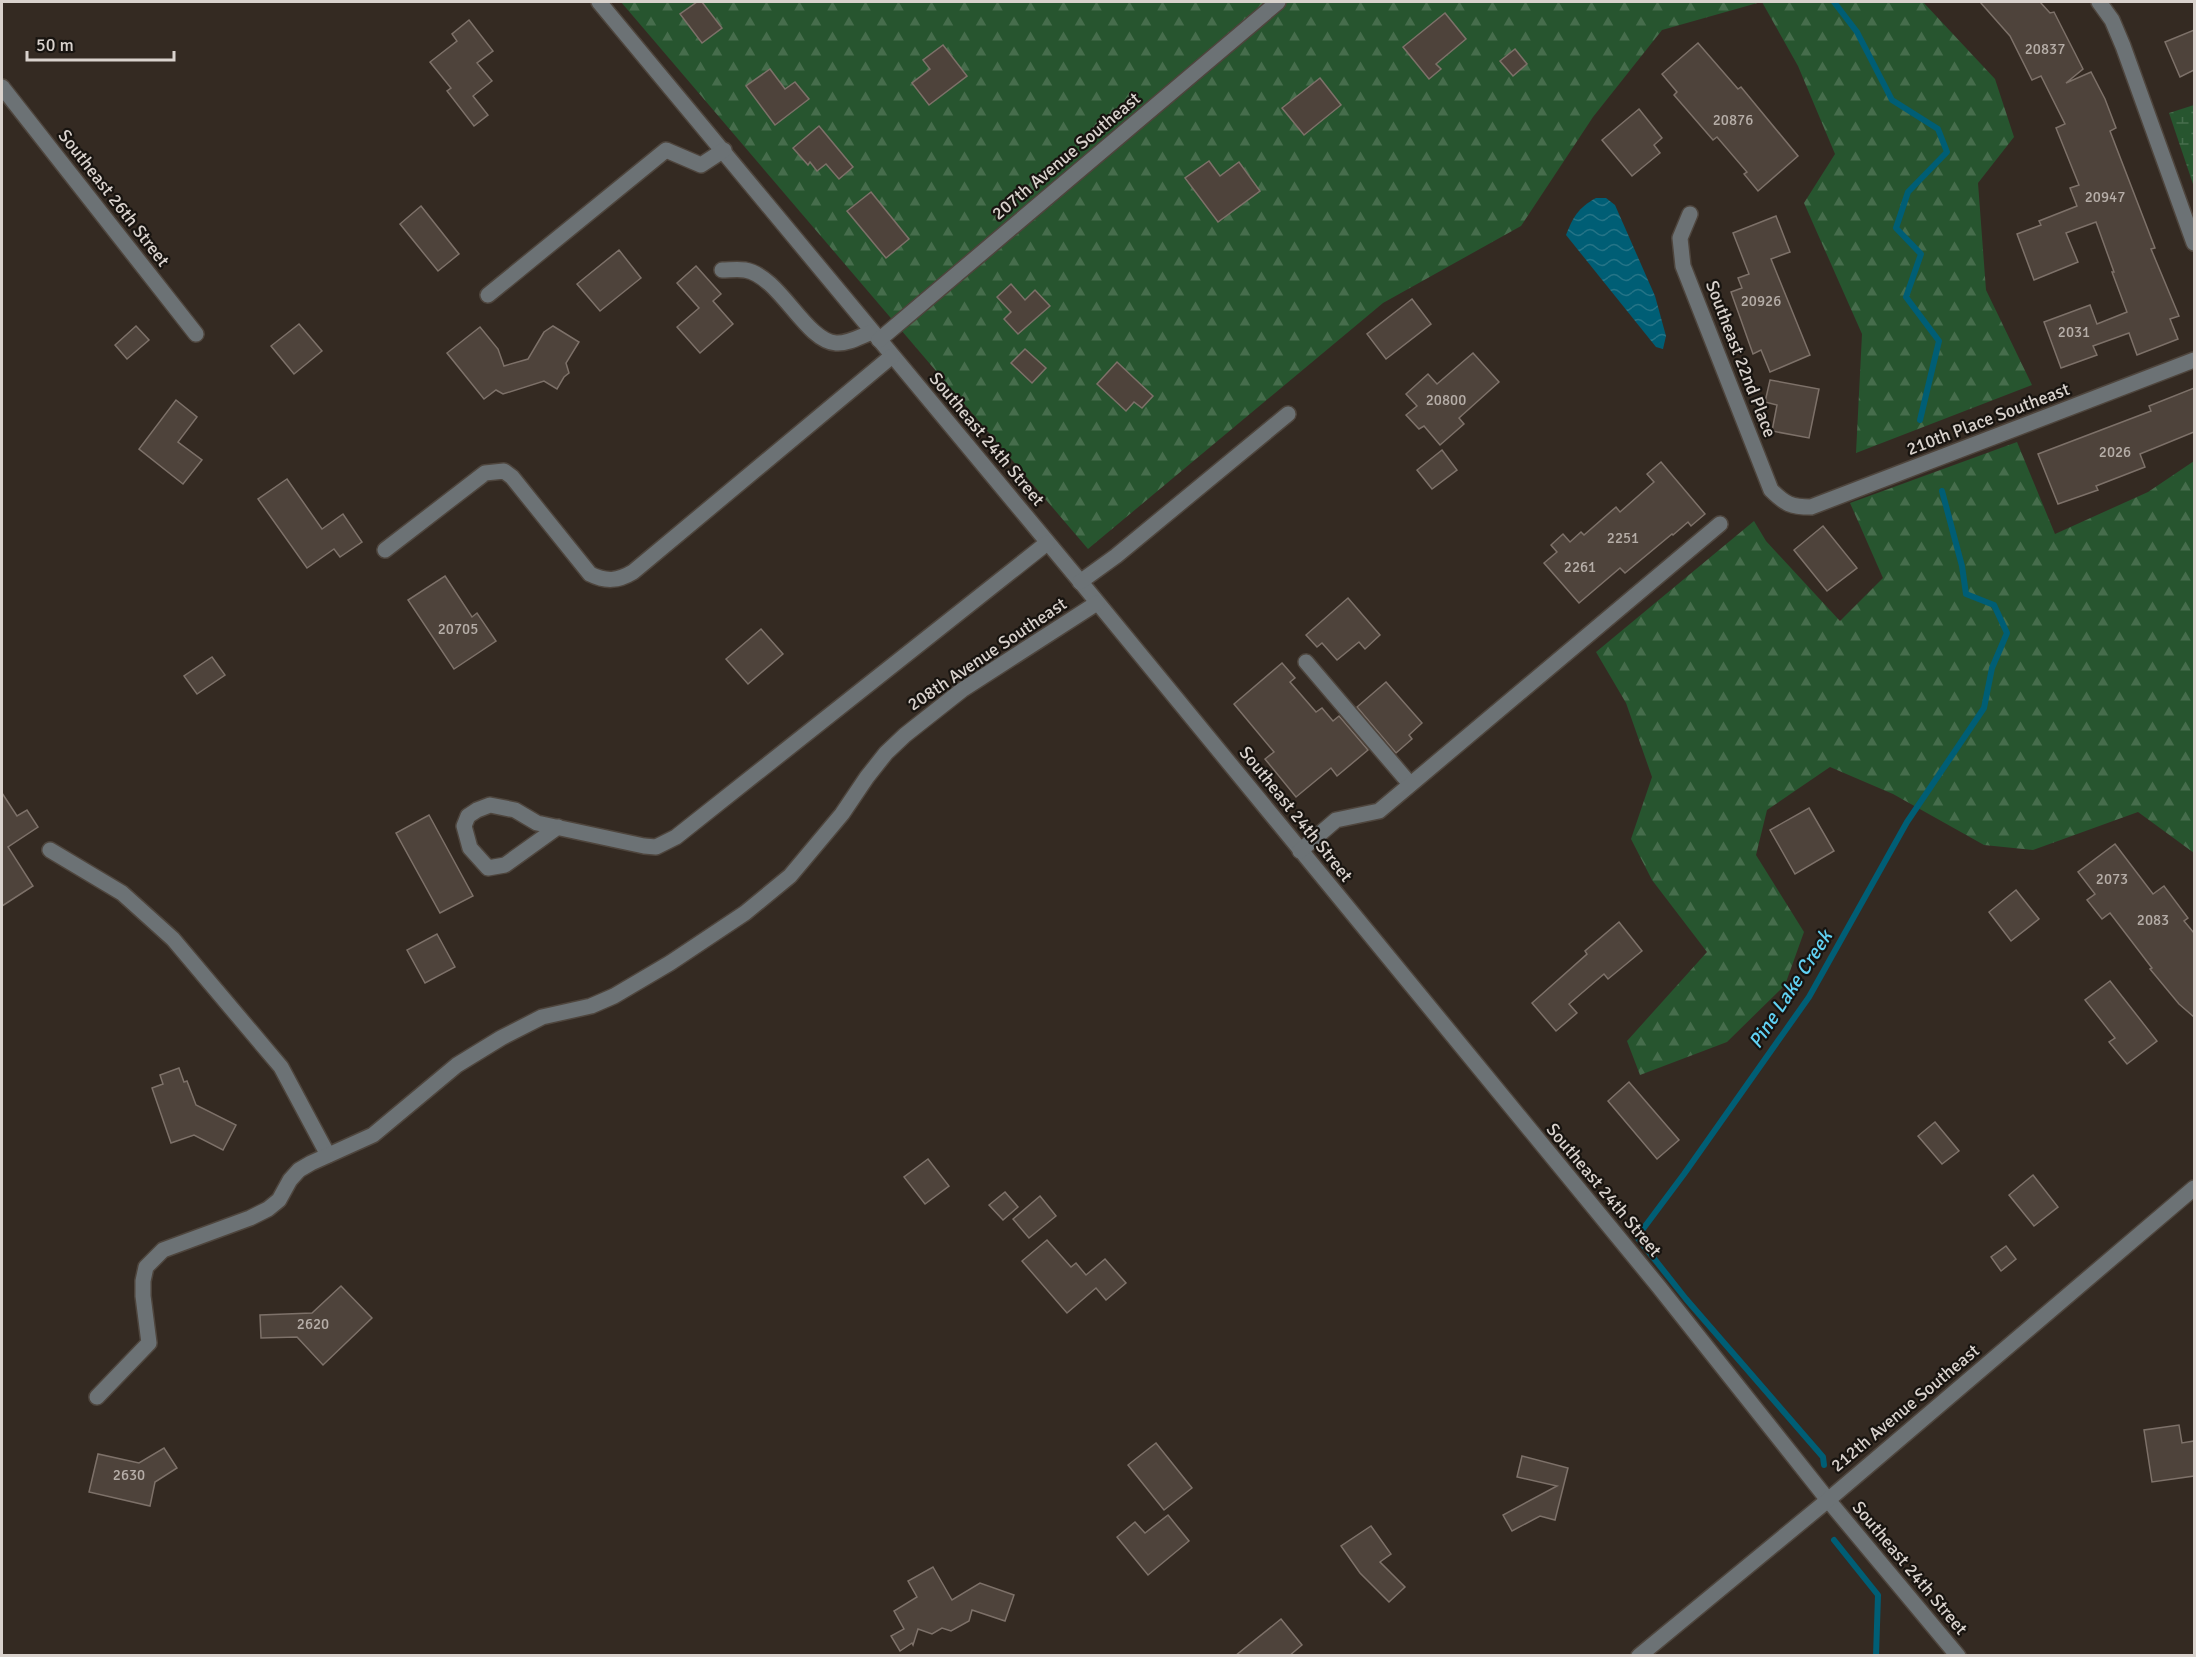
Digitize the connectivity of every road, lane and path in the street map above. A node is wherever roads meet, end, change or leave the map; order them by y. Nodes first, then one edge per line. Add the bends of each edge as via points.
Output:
1 (599, 2) edge
2 (1278, 2) edge
3 (2099, 2) edge
4 (2, 87) edge
5 (724, 150) junction
6 (1690, 214) dead end
7 (2194, 243) edge
8 (722, 270) dead end
9 (488, 295) dead end
10 (195, 334) dead end
11 (875, 335) junction
12 (892, 356) junction
13 (2194, 360) edge
14 (1288, 414) dead end
15 (1794, 507) joint
16 (1720, 524) dead end
17 (1047, 543) junction
18 (385, 549) dead end
19 (1080, 582) junction
20 (1097, 603) junction
21 (1306, 662) dead end
22 (1410, 784) junction
23 (558, 827) junction
24 (50, 850) dead end
25 (1300, 851) junction
26 (328, 1155) junction
27 (2194, 1188) edge
28 (97, 1397) dead end
29 (1828, 1500) junction
30 (1639, 1656) edge
31 (1958, 1656) edge

1 - 5 street, Southeast 24th Street
2 - 11 street, 207th Avenue Southeast
3 - 7 street via 2123,46
4 - 10 street, Southeast 26th Street
5 - 9 street via 701,165 666,150
5 - 11 street, Southeast 24th Street
6 - 15 street, Southeast 22nd Place via 1680,238 1683,266 1771,490
8 - 11 street via 747,270 773,286 807,325 826,340 846,342
11 - 12 street, Southeast 24th Street
12 - 17 street, Southeast 24th Street
12 - 18 street via 621,579 602,580 590,574 504,471 485,473
13 - 15 street, 210th Place Southeast via 1811,507
14 - 19 street
16 - 22 street
17 - 19 street, Southeast 24th Street
17 - 23 street via 676,837 656,847
19 - 20 street, Southeast 24th Street
20 - 25 street, Southeast 24th Street
20 - 26 street, 208th Avenue Southeast via 962,690 905,735 886,753 790,876 745,913 614,996 591,1006 542,1017 501,1038 457,1065 373,1135
21 - 22 street
22 - 25 street via 1379,811 1336,820
23 - 23 street via 490,805 468,816 464,826 470,848 488,868 505,865
24 - 26 street via 122,893 173,939 281,1067
25 - 29 street, Southeast 24th Street via 1659,1287
26 - 28 street, 208th Avenue Southeast via 299,1170 279,1200 268,1209 163,1250 153,1258 143,1281 149,1343
27 - 29 street, 212th Avenue Southeast
29 - 30 street, 212th Avenue Southeast
29 - 31 street, Southeast 24th Street

